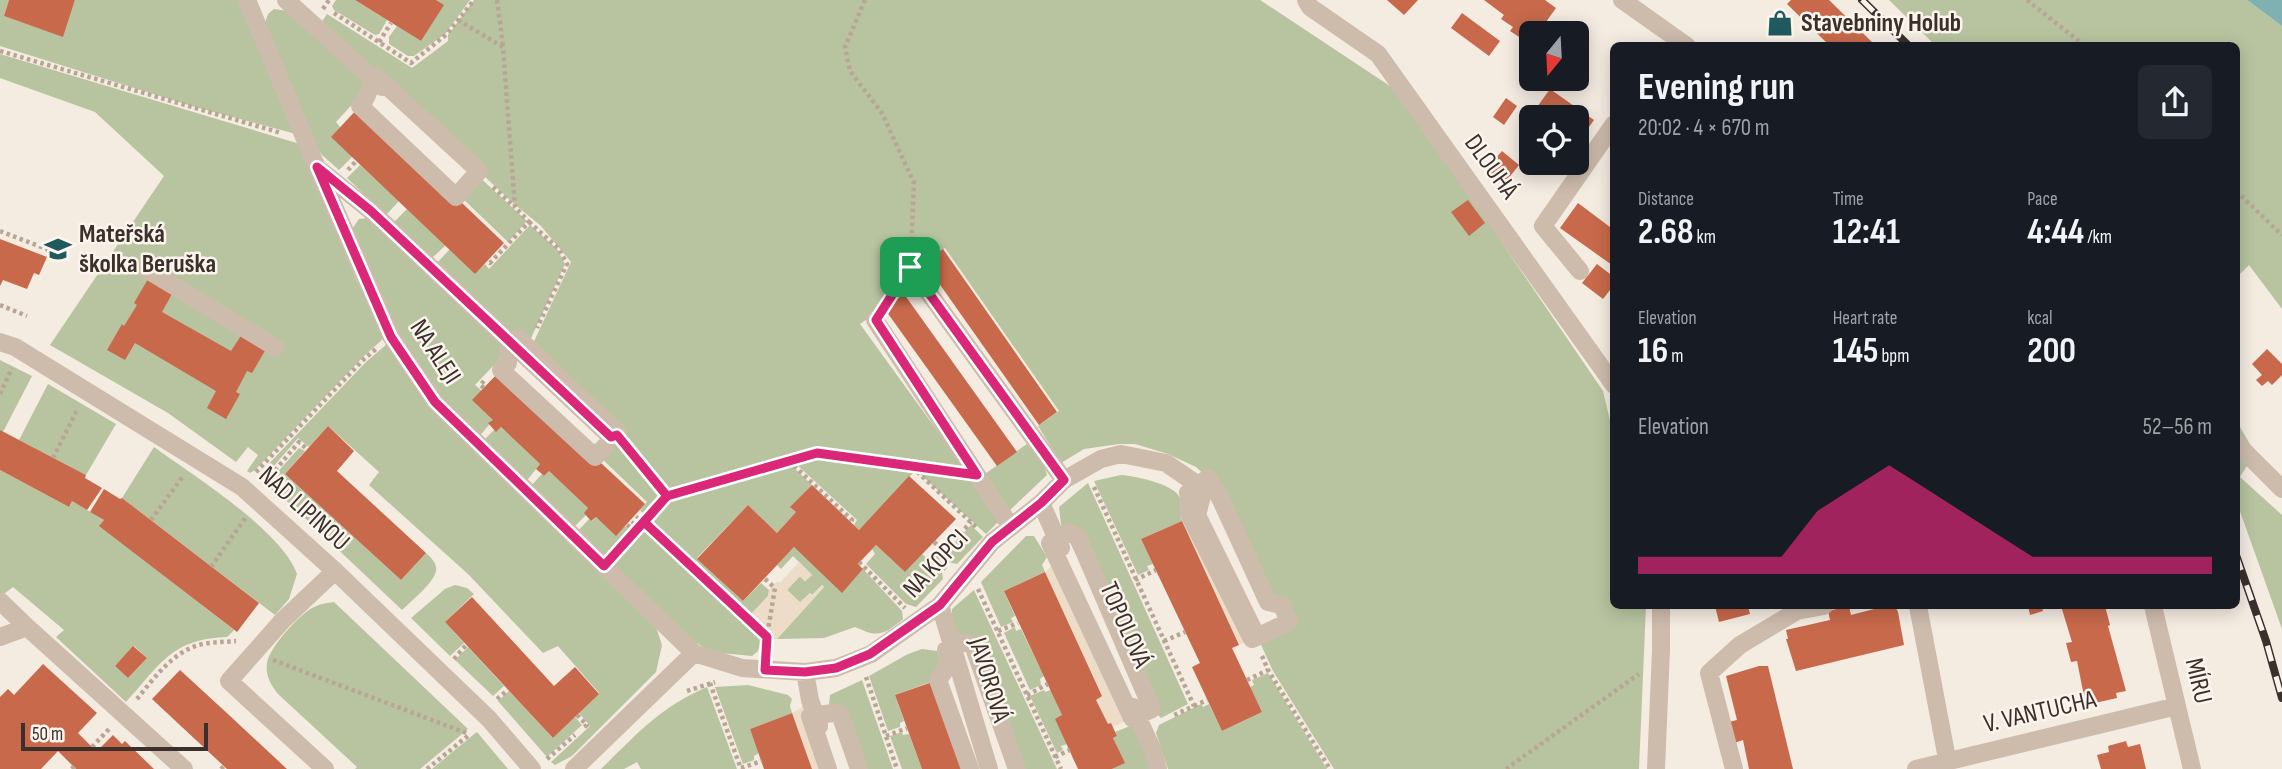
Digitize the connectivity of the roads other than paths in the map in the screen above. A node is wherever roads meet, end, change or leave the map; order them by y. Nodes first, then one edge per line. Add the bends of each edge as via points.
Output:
1 (247, 0) edge
2 (286, 0) edge
3 (1306, 0) edge
4 (1622, 0) edge
5 (1675, 42) edge
6 (374, 80) junction
7 (1610, 130) edge
8 (317, 167) junction
9 (471, 172) dead end
10 (910, 267) road end
11 (146, 269) dead end
12 (1580, 271) dead end
13 (876, 320) road end
14 (0, 342) edge
15 (275, 346) dead end
16 (521, 346) junction
17 (1610, 379) edge
18 (2240, 447) edge
19 (1064, 480) junction
20 (1198, 485) junction
21 (2282, 489) edge
22 (1041, 503) junction
23 (1011, 527) junction
24 (335, 571) junction
25 (0, 601) edge
26 (940, 605) junction
27 (1661, 609) edge
28 (1808, 609) edge
29 (1919, 609) edge
30 (2154, 609) edge
31 (27, 627) junction
32 (0, 638) edge
33 (952, 647) junction
34 (694, 653) junction
35 (805, 672) junction
36 (2177, 706) junction
37 (815, 715) junction
38 (539, 764) edge
39 (1948, 765) edge
40 (184, 769) edge
41 (325, 769) edge
42 (574, 769) edge
43 (828, 769) edge
44 (835, 769) edge
45 (859, 769) edge
46 (970, 769) edge
47 (989, 769) edge
48 (1017, 769) edge
49 (1158, 769) edge
50 (1656, 769) edge
51 (1734, 769) edge
52 (1916, 769) edge
53 (2192, 769) edge

1 - 8 street, NA ALEJI
2 - 6 street
3 - 17 street, DLOUHÁ via 1378,54
4 - 5 street
6 - 6 street via 377,77 478,172 456,197 360,106 368,99
6 - 9 street
7 - 12 street via 1543,226
8 - 16 street
8 - 34 street, NA ALEJI via 391,337 435,402
10 - 19 street
11 - 15 street
13 - 23 street
14 - 24 street, NAD LIPINOU via 242,487
16 - 16 street via 614,436 595,457 501,370 508,363 509,349
18 - 21 street
19 - 20 street, NA KOPCI via 1101,459 1121,454 1166,463
19 - 22 street, NA KOPCI
20 - 20 street, NA KOPCI via 1197,515 1255,636 1289,622 1282,604 1268,602 1212,483 1208,478
22 - 23 street, NA KOPCI
22 - 49 street, TOPOLOVÁ
23 - 26 street, NA KOPCI via 992,542 967,582
24 - 38 street, NAD LIPINOU via 491,711
24 - 41 street via 229,681
25 - 31 street
26 - 33 street, JAVOROVÁ
26 - 35 street, NA KOPCI via 870,654 836,668
27 - 50 street
28 - 51 street via 1740,645 1710,673
29 - 39 street
30 - 36 street, MÍRU
31 - 32 street
31 - 40 street
33 - 46 street via 946,650 946,670 938,680
33 - 47 street, JAVOROVÁ
33 - 48 street via 963,642 973,645
34 - 35 street, NA KOPCI via 742,668
34 - 42 street
35 - 37 street
36 - 39 street, V. VANTUCHA
36 - 53 street, MÍRU
37 - 43 street via 810,716
37 - 44 street
37 - 45 street via 840,714
39 - 52 street, V. VANTUCHA

